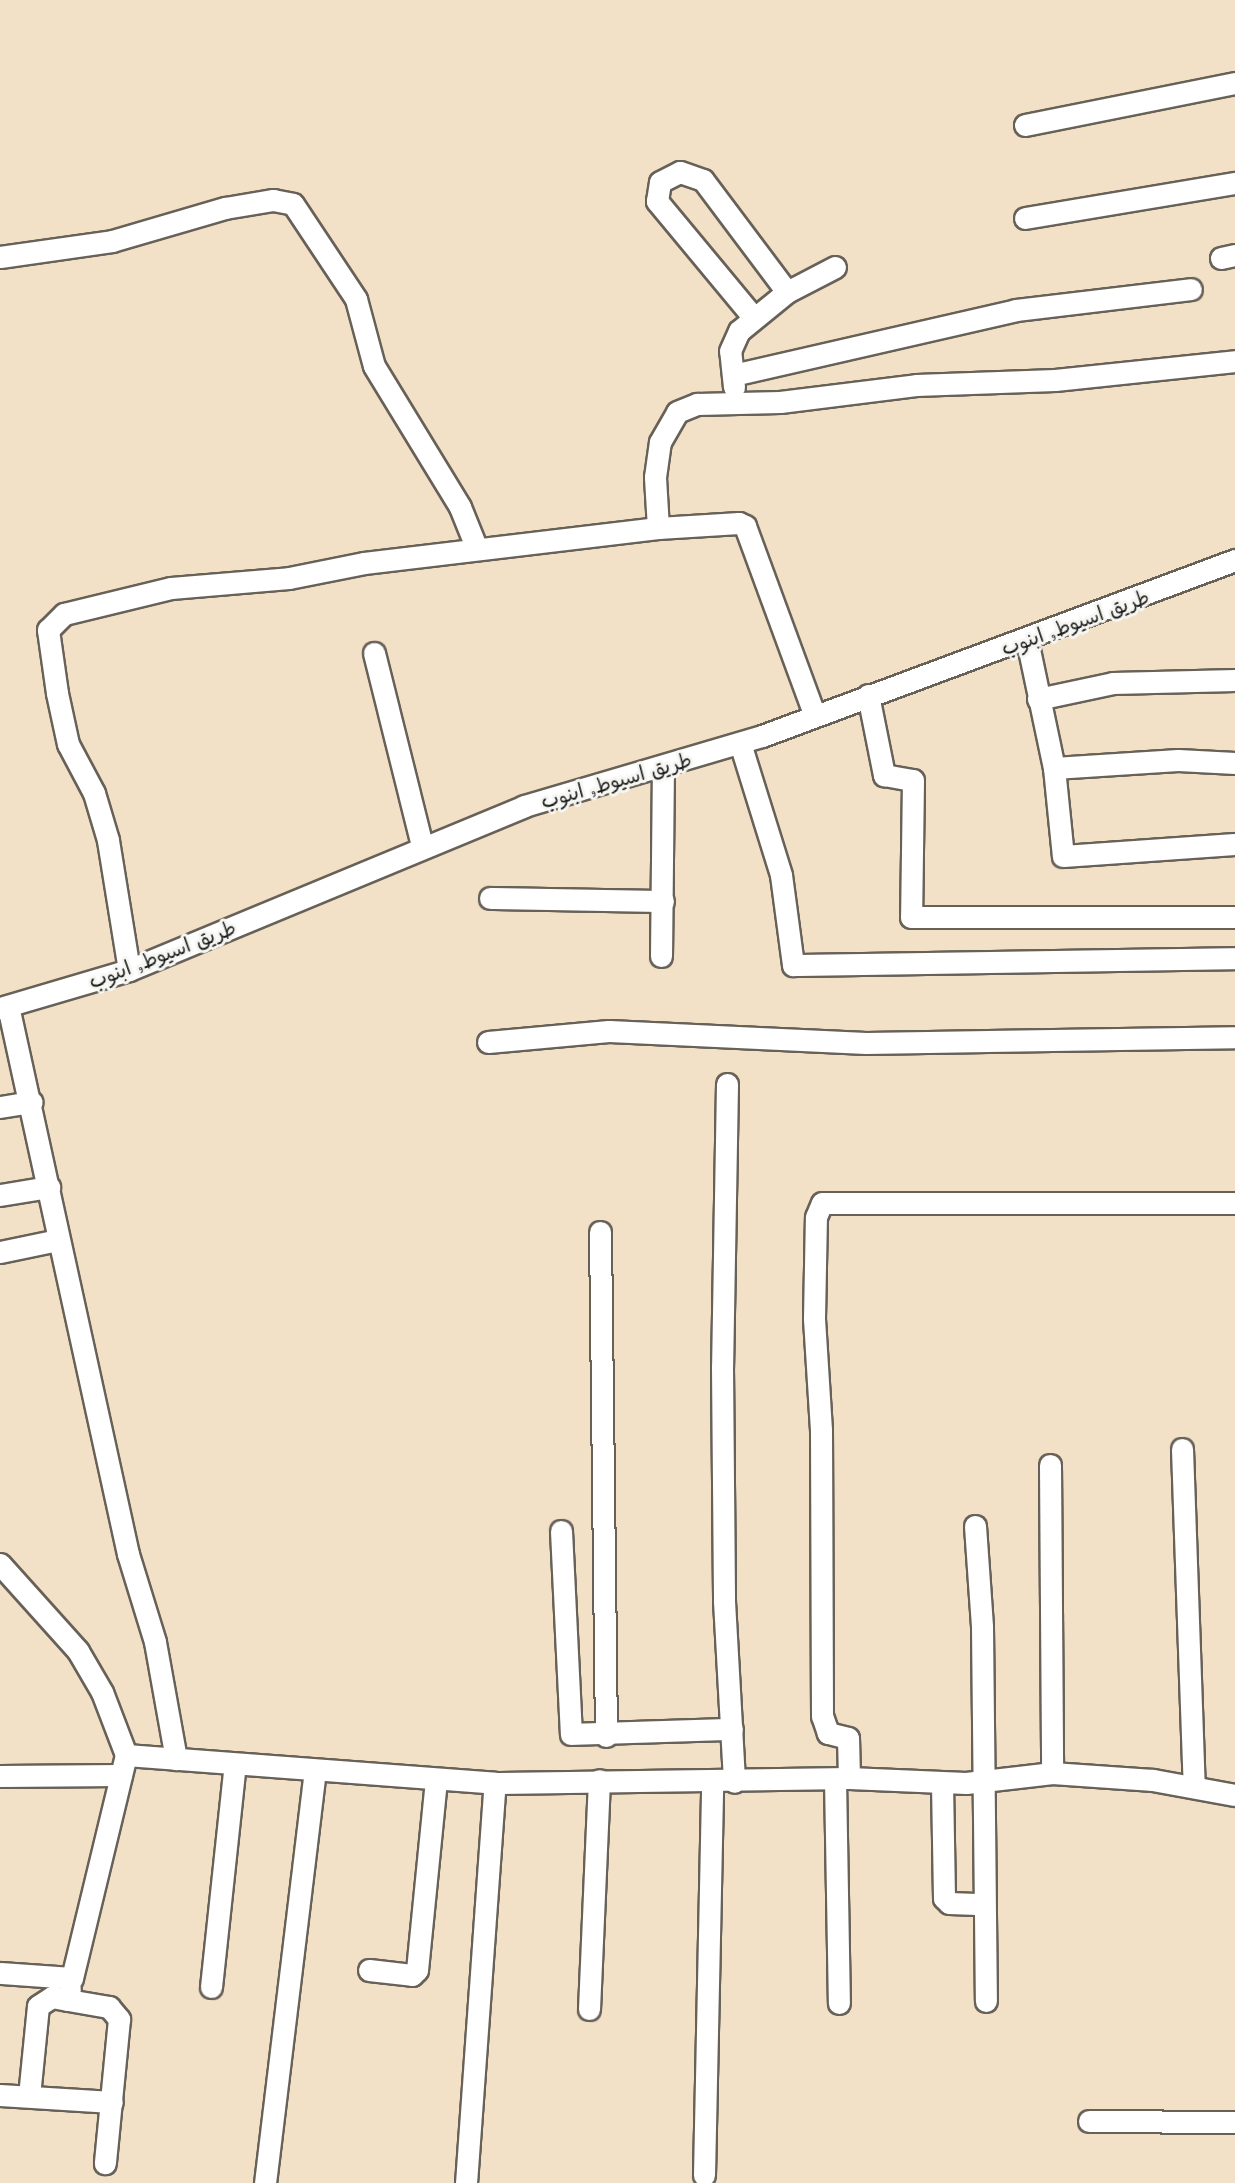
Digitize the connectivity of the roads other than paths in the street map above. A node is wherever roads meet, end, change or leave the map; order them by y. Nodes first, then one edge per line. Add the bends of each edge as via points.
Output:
1 (1235, 83) edge
2 (1025, 125) dead end
3 (1235, 183) edge
4 (1025, 218) dead end
5 (0, 257) edge
6 (834, 267) dead end
7 (1191, 289) dead end
8 (787, 292) junction
9 (754, 318) junction
10 (1235, 361) edge
11 (733, 375) junction
12 (735, 400) junction
13 (658, 528) junction
14 (477, 549) junction
15 (1235, 560) edge
16 (1027, 640) junction
17 (374, 653) dead end
18 (1235, 680) edge
19 (868, 695) junction
20 (1038, 699) junction
21 (814, 714) junction
22 (740, 742) junction
23 (1235, 763) edge
24 (663, 767) junction
25 (1054, 768) junction
26 (1235, 844) edge
27 (422, 845) junction
28 (490, 898) dead end
29 (663, 901) junction
30 (1235, 917) edge
31 (661, 956) dead end
32 (1235, 958) edge
33 (129, 970) junction
34 (4, 1007) edge
35 (1235, 1037) edge
36 (488, 1042) dead end
37 (728, 1084) dead end
38 (32, 1102) junction
39 (0, 1107) edge
40 (49, 1187) junction
41 (0, 1195) edge
42 (1235, 1203) edge
43 (600, 1232) dead end
44 (58, 1240) junction
45 (0, 1252) edge
46 (1182, 1449) dead end
47 (1050, 1465) dead end
48 (975, 1526) dead end
49 (561, 1531) dead end
50 (0, 1564) edge
51 (732, 1729) junction
52 (606, 1736) junction
53 (176, 1759) junction
54 (236, 1764) junction
55 (124, 1765) junction
56 (315, 1770) junction
57 (1052, 1773) junction
58 (0, 1776) edge
59 (842, 1779) junction
60 (436, 1780) junction
61 (599, 1780) junction
62 (734, 1782) junction
63 (985, 1782) junction
64 (495, 1783) junction
65 (712, 1783) junction
66 (942, 1783) junction
67 (1194, 1787) junction
68 (1235, 1795) edge
69 (984, 1904) junction
70 (369, 1970) dead end
71 (0, 1973) edge
72 (72, 1978) junction
73 (211, 1987) dead end
74 (68, 2000) junction
75 (986, 2001) dead end
76 (839, 2002) dead end
77 (589, 2009) dead end
78 (0, 2095) edge
79 (29, 2096) junction
80 (112, 2102) junction
81 (1089, 2121) dead end
82 (1235, 2122) edge
83 (105, 2163) dead end
84 (704, 2175) dead end
85 (265, 2183) edge
86 (466, 2183) edge

1 - 2 street
3 - 4 street
5 - 14 street via 112,241 225,208 273,200 292,204 356,299 374,366 459,507
6 - 8 street
7 - 11 street via 1105,296 959,321
8 - 9 street
8 - 9 street via 703,180 680,172 660,182 657,201
9 - 11 street via 732,341
10 - 12 street via 1055,380 916,385 780,402
11 - 12 street
12 - 13 street via 685,407 669,422 655,477
13 - 14 street
13 - 21 street via 745,526
14 - 33 street via 290,578 171,588 51,621 48,639 68,744 94,793 108,840
15 - 16 street, طريق اسيوط, ابنوب
16 - 19 street, طريق اسيوط, ابنوب
16 - 20 street
17 - 27 street
18 - 20 street via 1113,683
19 - 21 street, طريق اسيوط, ابنوب
19 - 30 street via 884,775 913,780 911,917
20 - 25 street
21 - 22 street, طريق اسيوط, ابنوب
22 - 24 street, طريق اسيوط, ابنوب
22 - 32 street via 779,863 793,965
23 - 25 street via 1186,760
24 - 27 street, طريق اسيوط, ابنوب via 524,806
24 - 29 street
25 - 26 street via 1063,856
27 - 33 street, طريق اسيوط, ابنوب
28 - 29 street
29 - 31 street
33 - 34 street, طريق اسيوط, ابنوب
34 - 38 street
35 - 36 street via 866,1043 609,1031
37 - 51 street via 722,1367 724,1612
38 - 39 street
38 - 40 street
40 - 41 street
40 - 44 street
42 - 59 street via 822,1203 816,1217 814,1318 821,1439 822,1716 825,1731 848,1738
43 - 52 street
44 - 45 street
44 - 53 street via 128,1554 155,1642
46 - 67 street
47 - 57 street
48 - 63 street
49 - 52 street via 568,1729 574,1737
50 - 55 street via 78,1651 102,1692
51 - 52 street
51 - 62 street
53 - 54 street
53 - 55 street
54 - 56 street
54 - 73 street
55 - 58 street
55 - 72 street
56 - 60 street
56 - 85 street
57 - 63 street
57 - 67 street
59 - 62 street
59 - 66 street
59 - 76 street
60 - 64 street
60 - 70 street via 417,1970 412,1975
61 - 64 street
61 - 65 street
61 - 77 street
62 - 65 street
63 - 66 street
63 - 69 street
64 - 86 street
65 - 84 street
66 - 69 street via 944,1898 949,1903
67 - 68 street
69 - 75 street
71 - 72 street
72 - 74 street
74 - 79 street via 51,1997 38,2007
74 - 80 street via 117,2013
78 - 79 street
79 - 80 street
80 - 83 street
81 - 82 street

